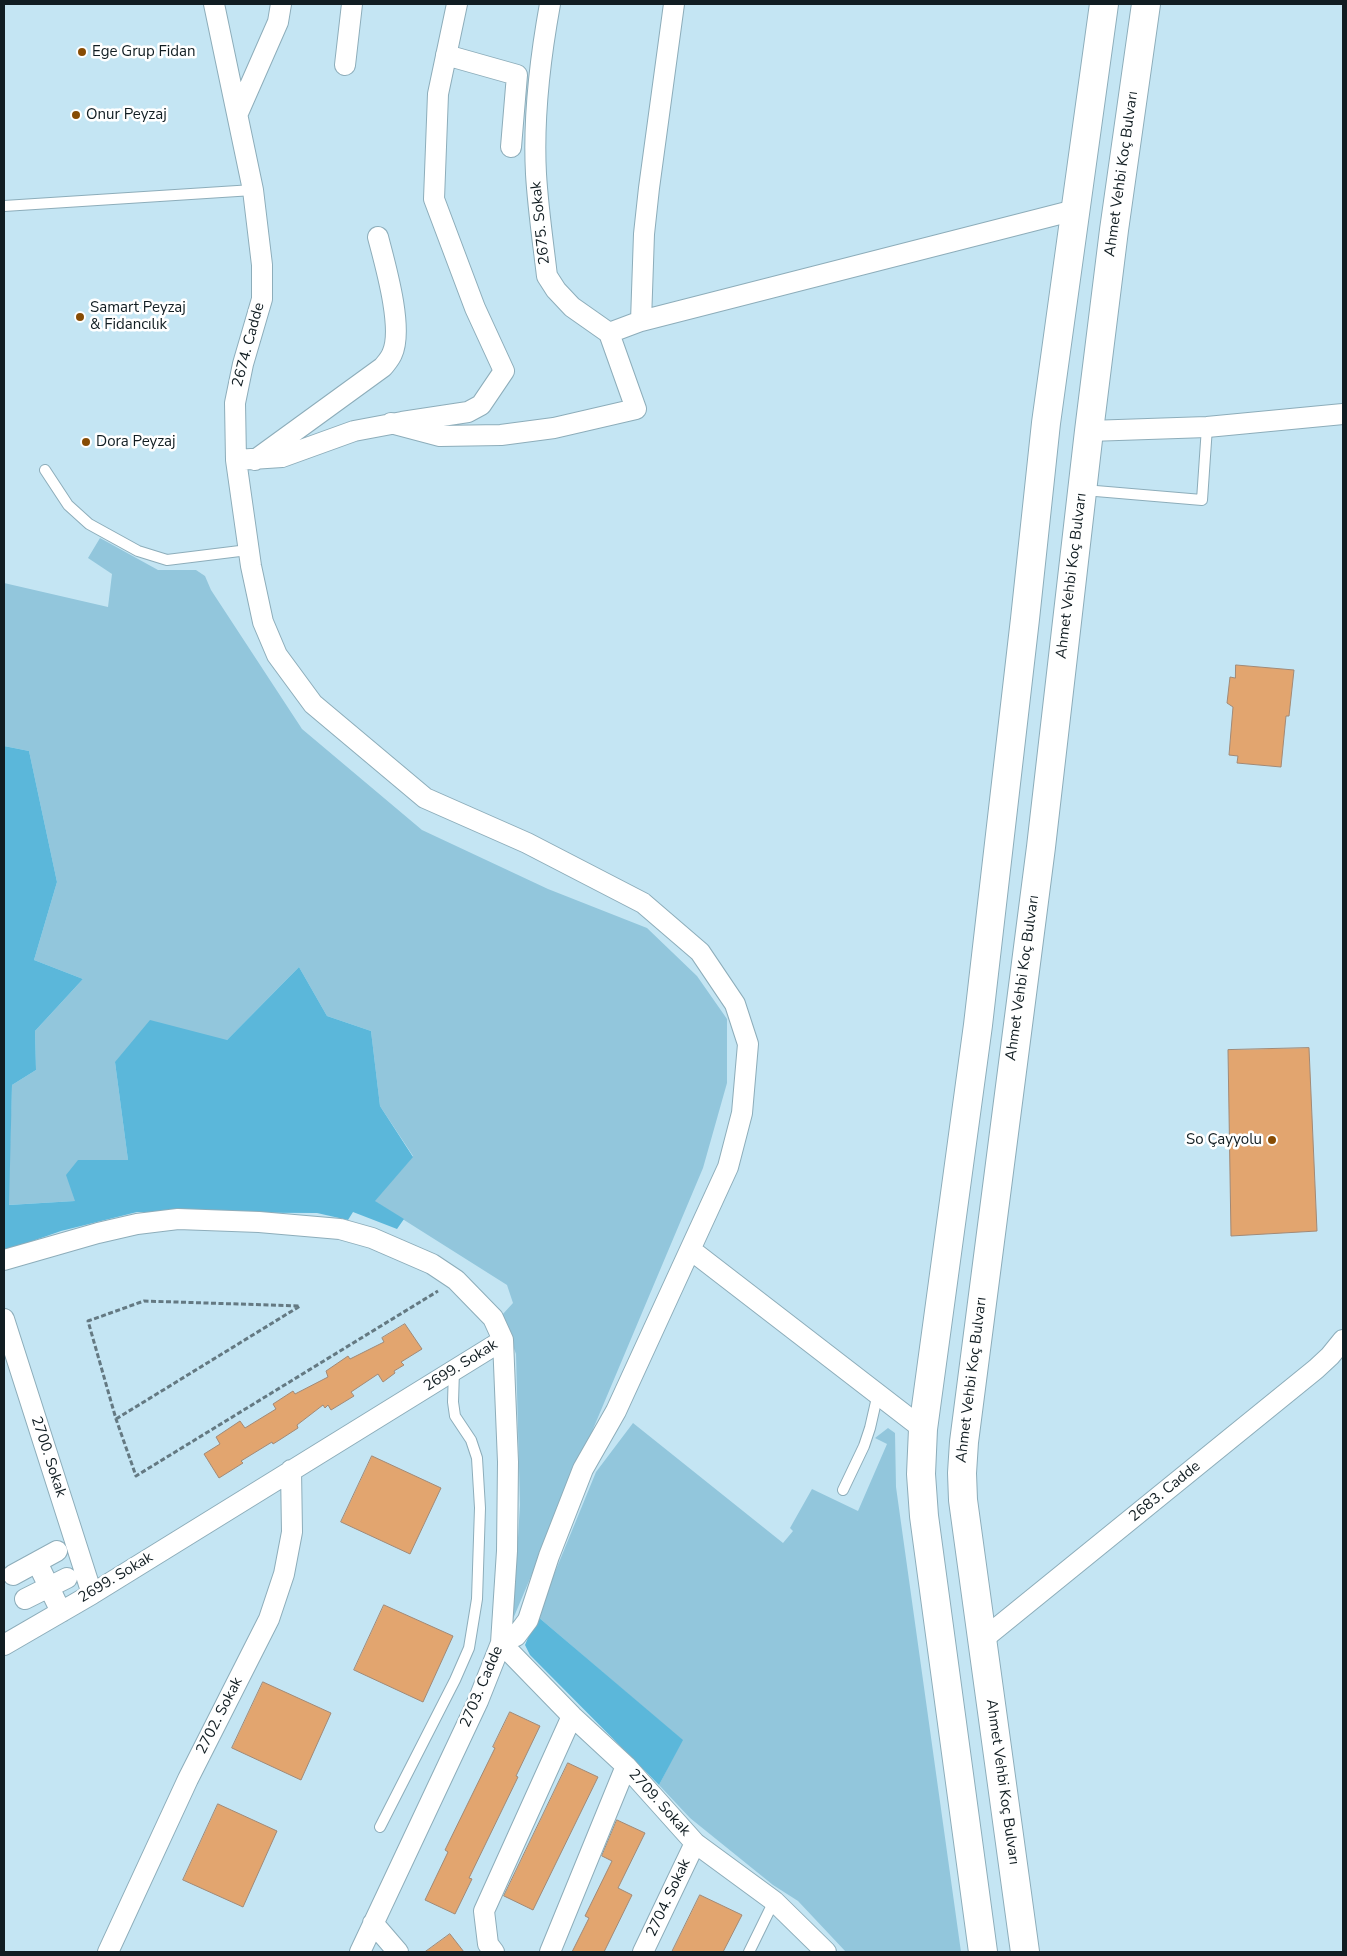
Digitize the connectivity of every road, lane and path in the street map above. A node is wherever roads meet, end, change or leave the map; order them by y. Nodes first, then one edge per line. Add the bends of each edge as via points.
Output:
1 (214, 4) edge
2 (281, 4) edge
3 (352, 4) edge
4 (457, 4) edge
5 (550, 4) edge
6 (674, 4) edge
7 (1104, 4) edge
8 (1146, 4) edge
9 (446, 54) junction
10 (345, 65) dead end
11 (238, 113) junction
12 (511, 146) dead end
13 (253, 190) junction
14 (4, 206) edge
15 (1075, 210) junction
16 (378, 237) dead end
17 (641, 321) junction
18 (609, 333) junction
19 (1343, 414) edge
20 (391, 424) junction
21 (1207, 426) junction
22 (1088, 430) junction
23 (245, 460) junction
24 (44, 470) dead end
25 (1082, 490) junction
26 (248, 550) junction
27 (690, 1250) junction
28 (4, 1260) edge
29 (456, 1280) junction
30 (4, 1319) edge
31 (503, 1340) junction
32 (1343, 1340) edge
33 (454, 1370) junction
34 (878, 1393) junction
35 (116, 1418) junction
36 (924, 1429) junction
37 (291, 1470) junction
38 (843, 1490) dead end
39 (57, 1552) dead end
40 (36, 1562) junction
41 (13, 1575) dead end
42 (67, 1578) dead end
43 (49, 1587) junction
44 (92, 1594) junction
45 (26, 1599) dead end
46 (60, 1612) junction
47 (982, 1640) junction
48 (501, 1643) junction
49 (4, 1644) edge
50 (572, 1716) junction
51 (626, 1766) junction
52 (380, 1827) dead end
53 (695, 1843) junction
54 (774, 1901) junction
55 (373, 1923) junction
56 (108, 1952) edge
57 (360, 1952) edge
58 (398, 1952) edge
59 (494, 1952) edge
60 (550, 1952) edge
61 (643, 1952) edge
62 (749, 1952) edge
63 (826, 1952) edge
64 (983, 1952) edge
65 (1025, 1952) edge

1 - 11 street, 2674. Cadde
2 - 11 street via 278,22
3 - 10 street
4 - 9 street
5 - 18 street, 2675. Sokak via 538,102 536,172 547,276 572,307
6 - 17 street via 644,234
7 - 15 main road
8 - 22 main road, Ahmet Vehbi Koç Bulvarı
9 - 12 street via 517,75
9 - 20 street via 438,94 434,198 475,308 504,371 481,406 468,412
11 - 13 street, 2674. Cadde
13 - 14 lane
13 - 23 street, 2674. Cadde via 261,255 262,299 238,385 234,418
15 - 17 street
15 - 36 main road via 1046,423 978,1025
16 - 23 street via 396,324 393,353 383,367
17 - 18 street
18 - 20 street via 636,409 554,428 501,434 440,436
19 - 21 street
20 - 23 street via 338,436 282,457
21 - 22 street
21 - 25 lane via 1202,500
22 - 25 main road, Ahmet Vehbi Koç Bulvarı
23 - 26 street, 2674. Cadde
24 - 26 lane via 68,505 89,524 138,551 166,560
25 - 47 main road, Ahmet Vehbi Koç Bulvarı via 1041,847 964,1442 963,1500
26 - 27 street, 2674. Cadde via 263,622 277,655 314,704 425,798 527,843 643,903 700,952 735,1004 748,1044 742,1113 728,1167
27 - 34 street
27 - 48 street, 2674. Cadde via 616,1411 583,1469 528,1620 516,1636
28 - 29 street, 2699. Sokak via 137,1224 178,1219 219,1220 340,1229 401,1250 432,1264
29 - 31 street, 2699. Sokak via 493,1318
29 - 35 path via 136,1476
30 - 44 street, 2700. Sokak
31 - 33 street, 2699. Sokak
31 - 48 street, 2703. Cadde via 508,1462
32 - 47 street, 2683. Cadde via 1316,1369
33 - 37 street, 2699. Sokak
33 - 52 lane via 456,1416 471,1440 477,1458 480,1508 477,1600 469,1648
34 - 36 street
34 - 38 lane via 864,1446
35 - 35 path via 266,1326 300,1306 144,1301 88,1321
36 - 64 main road via 921,1474 924,1516
37 - 44 street, 2699. Sokak
37 - 56 street, 2702. Sokak via 292,1532 284,1574 270,1619 188,1779
39 - 40 street
40 - 41 street
40 - 43 street
42 - 43 street
43 - 45 street
43 - 46 street
44 - 46 street, 2699. Sokak
46 - 49 street, 2699. Sokak
47 - 65 main road, Ahmet Vehbi Koç Bulvarı
48 - 50 street, 2709. Sokak
48 - 55 street, 2703. Cadde via 478,1701
50 - 51 street, 2709. Sokak
50 - 59 street via 484,1911 488,1944
51 - 53 street, 2709. Sokak
51 - 60 street
53 - 54 street, 2709. Sokak
53 - 61 street, 2704. Sokak
54 - 62 lane
54 - 63 street, 2709. Sokak
55 - 57 street, 2703. Cadde
55 - 58 street

